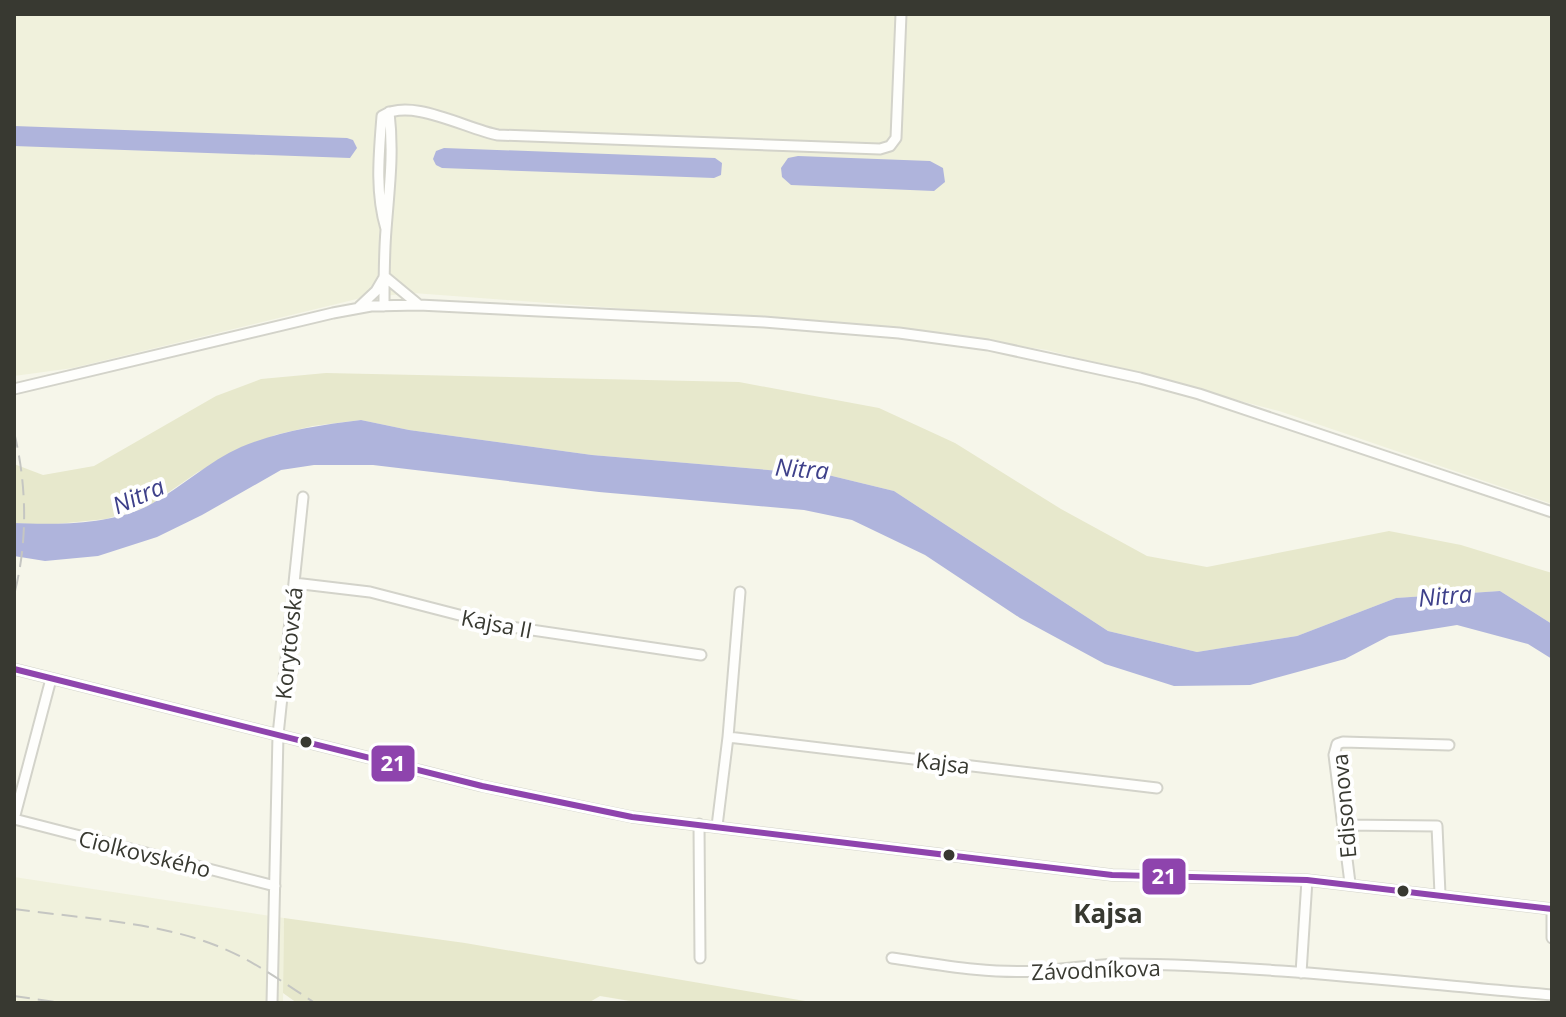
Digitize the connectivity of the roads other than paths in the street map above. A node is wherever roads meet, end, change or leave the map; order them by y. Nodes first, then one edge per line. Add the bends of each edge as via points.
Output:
1 (901, 14) edge
2 (384, 276) junction
3 (419, 305) junction
4 (384, 306) junction
5 (357, 308) junction
6 (14, 389) edge
7 (303, 497) dead end
8 (1552, 512) edge
9 (294, 583) junction
10 (740, 592) dead end
11 (701, 655) dead end
12 (14, 669) edge
13 (51, 679) junction
14 (278, 735) junction
15 (728, 737) junction
16 (1449, 745) dead end
17 (1157, 788) dead end
18 (14, 819) edge
19 (699, 824) junction
20 (1343, 825) junction
21 (717, 826) junction
22 (1307, 880) junction
23 (1350, 883) junction
24 (275, 886) junction
25 (1440, 894) junction
26 (1552, 909) edge
27 (1552, 938) edge
28 (700, 958) dead end
29 (892, 958) dead end
30 (1301, 973) junction
31 (1552, 995) edge
32 (272, 1003) edge

1 - 2 street via 896,138 880,149 498,135 426,113 389,112 392,163
2 - 3 street
2 - 4 street
2 - 5 street
3 - 4 street
3 - 8 street via 764,322 988,345 1199,394
4 - 5 street
5 - 6 street
7 - 9 street, Korytovská
9 - 11 street, Kajsa II via 370,592 498,625
9 - 14 street, Korytovská
10 - 15 street
12 - 13 street
13 - 14 street
13 - 18 street, Ciolkovského
14 - 19 street via 553,802
14 - 24 street, Korytovská
15 - 17 street, Kajsa
15 - 21 street
16 - 20 street, Edisonova via 1337,744
18 - 24 street, Ciolkovského
19 - 21 street
19 - 28 street
20 - 23 street, Edisonova
20 - 25 street via 1437,826
21 - 22 street via 1112,875
22 - 23 street
22 - 30 street
23 - 25 street
24 - 32 street, Korytovská
25 - 26 street
26 - 27 street
29 - 30 street, Závodníkova via 981,971 1123,964
30 - 31 street, Závodníkova

